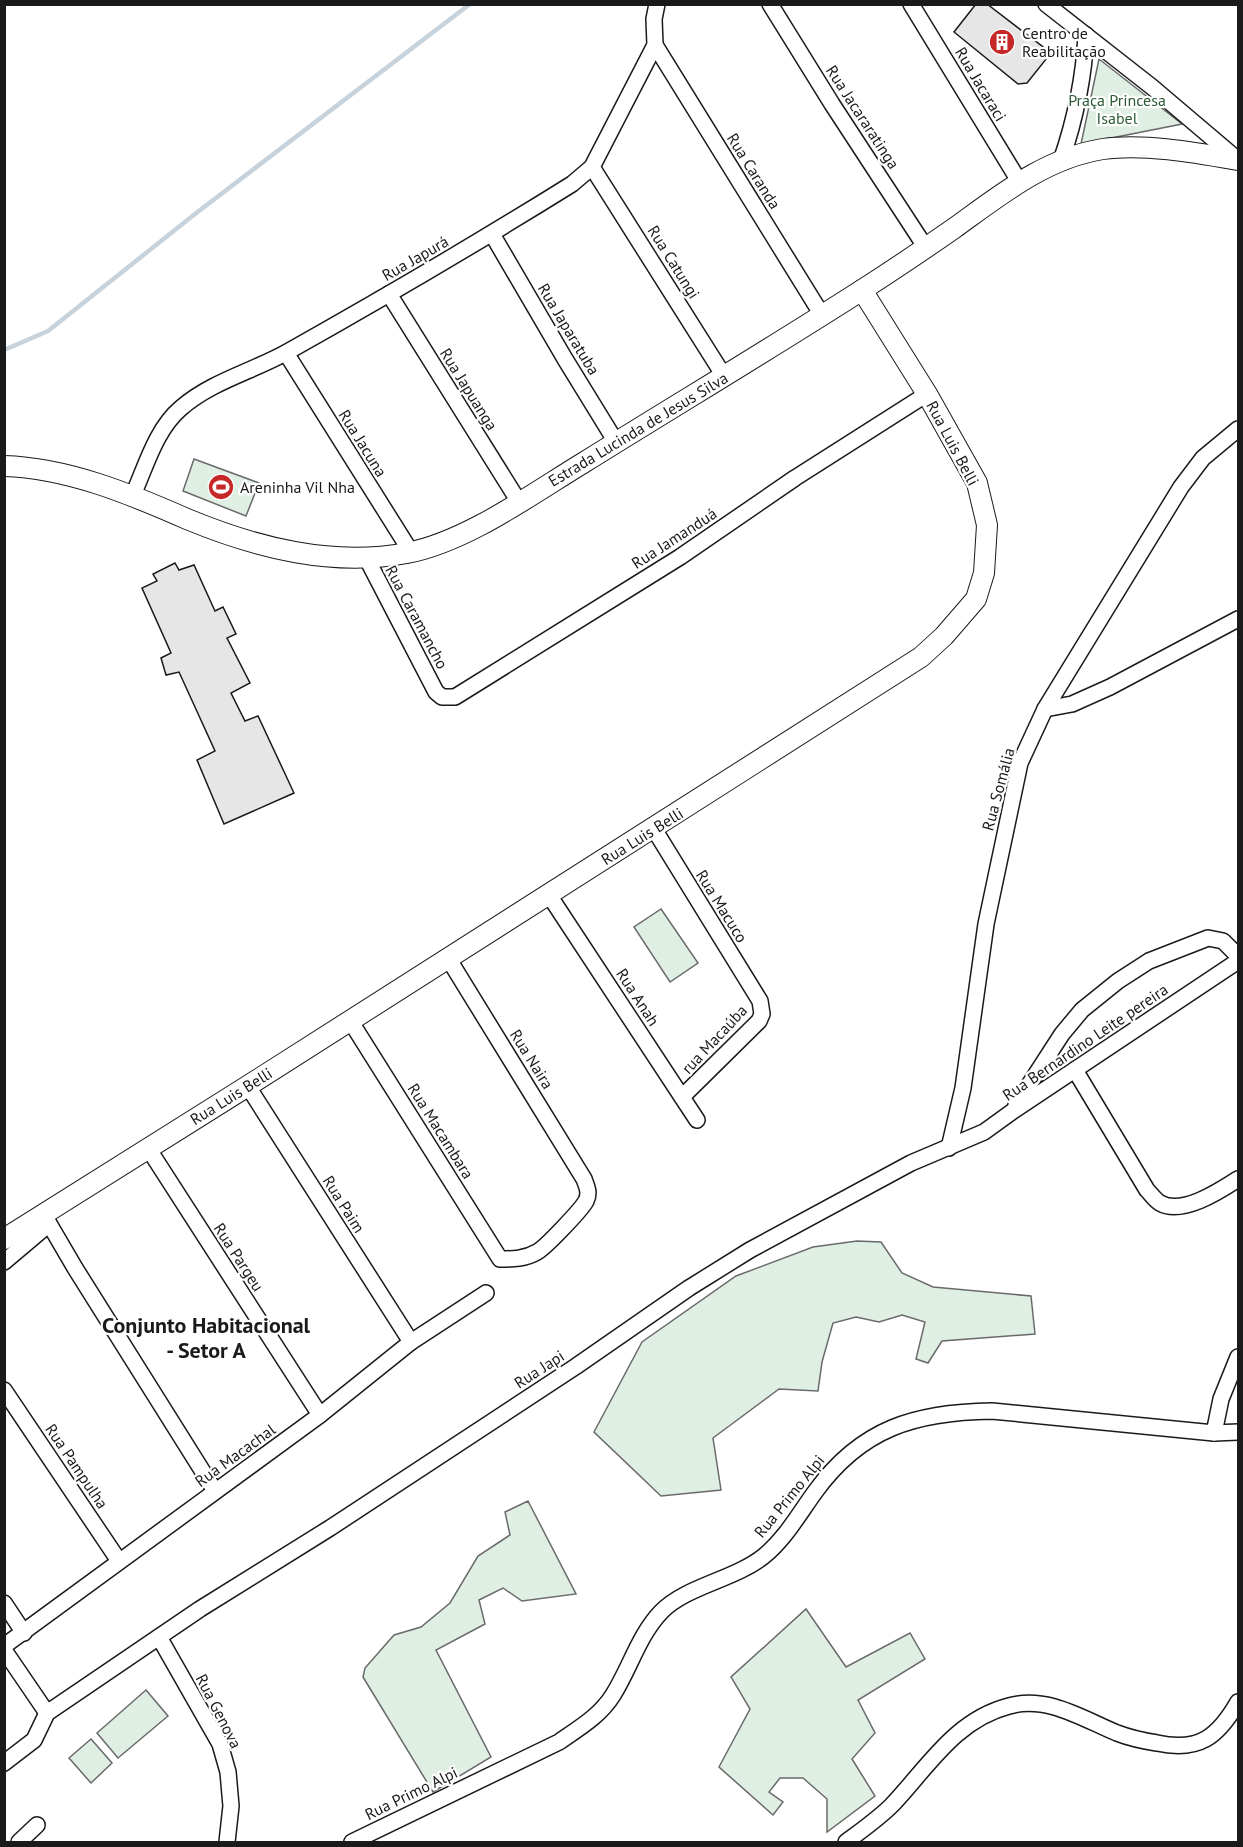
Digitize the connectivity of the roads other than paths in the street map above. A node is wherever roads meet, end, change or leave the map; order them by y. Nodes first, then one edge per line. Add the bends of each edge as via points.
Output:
1 (657, 4) edge
2 (770, 4) edge
3 (912, 4) edge
4 (1046, 4) edge
5 (1086, 35) junction
6 (655, 45) junction
7 (1238, 160) edge
8 (1061, 161) junction
9 (592, 167) junction
10 (1019, 181) junction
11 (492, 234) junction
12 (926, 248) junction
13 (862, 290) junction
14 (389, 294) junction
15 (822, 315) junction
16 (286, 352) junction
17 (724, 376) junction
18 (927, 394) junction
19 (1239, 429) edge
20 (616, 442) junction
21 (4, 466) edge
22 (133, 495) junction
23 (519, 502) junction
24 (411, 552) junction
25 (367, 559) junction
26 (1239, 619) edge
27 (436, 692) joint
28 (1045, 709) junction
29 (654, 829) junction
30 (549, 895) junction
31 (1239, 956) edge
32 (448, 958) junction
33 (1239, 961) edge
34 (760, 1001) joint
35 (351, 1022) junction
36 (1074, 1070) junction
37 (247, 1085) junction
38 (682, 1097) junction
39 (1013, 1111) junction
40 (697, 1120) dead end
41 (148, 1148) junction
42 (949, 1148) junction
43 (1239, 1179) edge
44 (46, 1219) junction
45 (4, 1239) edge
46 (500, 1259) joint
47 (4, 1262) edge
48 (486, 1293) dead end
49 (411, 1342) junction
50 (1239, 1357) edge
51 (4, 1390) edge
52 (320, 1415) junction
53 (1239, 1432) edge
54 (1214, 1433) junction
55 (215, 1491) junction
56 (119, 1561) junction
57 (4, 1603) edge
58 (24, 1633) junction
59 (159, 1637) junction
60 (4, 1648) edge
61 (1239, 1702) edge
62 (47, 1713) junction
63 (4, 1763) edge
64 (38, 1825) dead end
65 (19, 1842) edge
66 (227, 1842) edge
67 (352, 1842) edge
68 (846, 1842) edge

1 - 6 street, Rua Japurá
2 - 12 street, Rua Jacararatinga
3 - 10 street, Rua Jacaraci
4 - 5 street
5 - 7 street
5 - 8 street via 1074,124
6 - 9 street, Rua Japurá
6 - 15 street, Rua Caranda
7 - 8 street, Estrada Lucinda de Jesus Silva via 1158,148 1103,149
8 - 10 street, Estrada Lucinda de Jesus Silva
9 - 11 street, Rua Japurá
9 - 17 street, Rua Catungi
10 - 12 street, Estrada Lucinda de Jesus Silva
11 - 14 street, Rua Japurá
11 - 20 street, Rua Japaratuba
12 - 13 street, Estrada Lucinda de Jesus Silva
13 - 15 street, Estrada Lucinda de Jesus Silva
13 - 18 street, Rua Luis Belli
14 - 16 street, Rua Japurá
14 - 23 street, Rua Japuanga
15 - 17 street, Estrada Lucinda de Jesus Silva
16 - 22 street, Rua Japurá via 205,390 179,409 159,435
16 - 24 street, Rua Jacuna
17 - 20 street, Estrada Lucinda de Jesus Silva
18 - 27 street, Rua Jamanduá via 680,557 455,697 442,697
18 - 29 street, Rua Luis Belli via 977,483 987,525 984,573 976,599 921,657
19 - 28 street, Rua Somália via 1203,458 1181,487
20 - 23 street, Estrada Lucinda de Jesus Silva
21 - 22 street, Estrada Lucinda de Jesus Silva via 35,469
22 - 25 street, Estrada Lucinda de Jesus Silva via 229,534 293,553
23 - 24 street, Estrada Lucinda de Jesus Silva via 452,538
24 - 25 street, Estrada Lucinda de Jesus Silva
25 - 27 street, Rua Caramancho
26 - 28 street via 1110,687 1072,704
28 - 42 street, Rua Somália via 1020,763 1009,813 986,924 963,1088
29 - 30 street, Rua Luis Belli
29 - 34 street, Rua Macuco
30 - 32 street, Rua Luis Belli
30 - 38 street, Rua Anah
31 - 39 street via 1223,941 1208,938 1149,962 1118,981 1082,1010 1062,1034
32 - 35 street, Rua Luis Belli
32 - 46 street, Rua Naira via 588,1191 586,1200 539,1251 521,1259
33 - 36 street, Rua Bernardino Leite pereira
34 - 38 street, rua Macaúba via 759,1021
35 - 37 street, Rua Luis Belli
35 - 46 street, Rua Macambara
36 - 39 street, Rua Bernardino Leite pereira
36 - 43 street via 1147,1190 1161,1204 1176,1206 1210,1197
37 - 41 street, Rua Luis Belli
37 - 49 street, Rua Paim
38 - 40 street, Rua Anah
39 - 42 street, Rua Bernardino Leite pereira via 994,1126
41 - 44 street, Rua Luis Belli
41 - 52 street, Rua Pargeu
42 - 59 street, Rua Japi via 911,1163 750,1250
44 - 45 street, Rua Luis Belli
44 - 47 street
44 - 55 street
48 - 49 street, Rua Macachal
49 - 52 street, Rua Macachal
50 - 54 street via 1221,1399
51 - 56 street, Rua Pampulha
52 - 55 street, Rua Macachal
53 - 54 street, Rua Primo Alpi
54 - 67 street, Rua Primo Alpi via 992,1411 959,1411 884,1431 859,1444 841,1460 780,1541 764,1556 677,1599 662,1611 613,1695 585,1724 559,1742
55 - 56 street, Rua Macachal
56 - 58 street, Rua Macachal
57 - 58 street
58 - 60 street, Rua Macachal
59 - 62 street, Rua Japi
59 - 66 street, Rua Genova via 220,1744 231,1806
60 - 62 street
61 - 68 street via 1218,1732 1189,1746 1120,1734 1047,1705 1028,1702 992,1711 953,1736 893,1804
62 - 63 street via 34,1740
64 - 65 street

